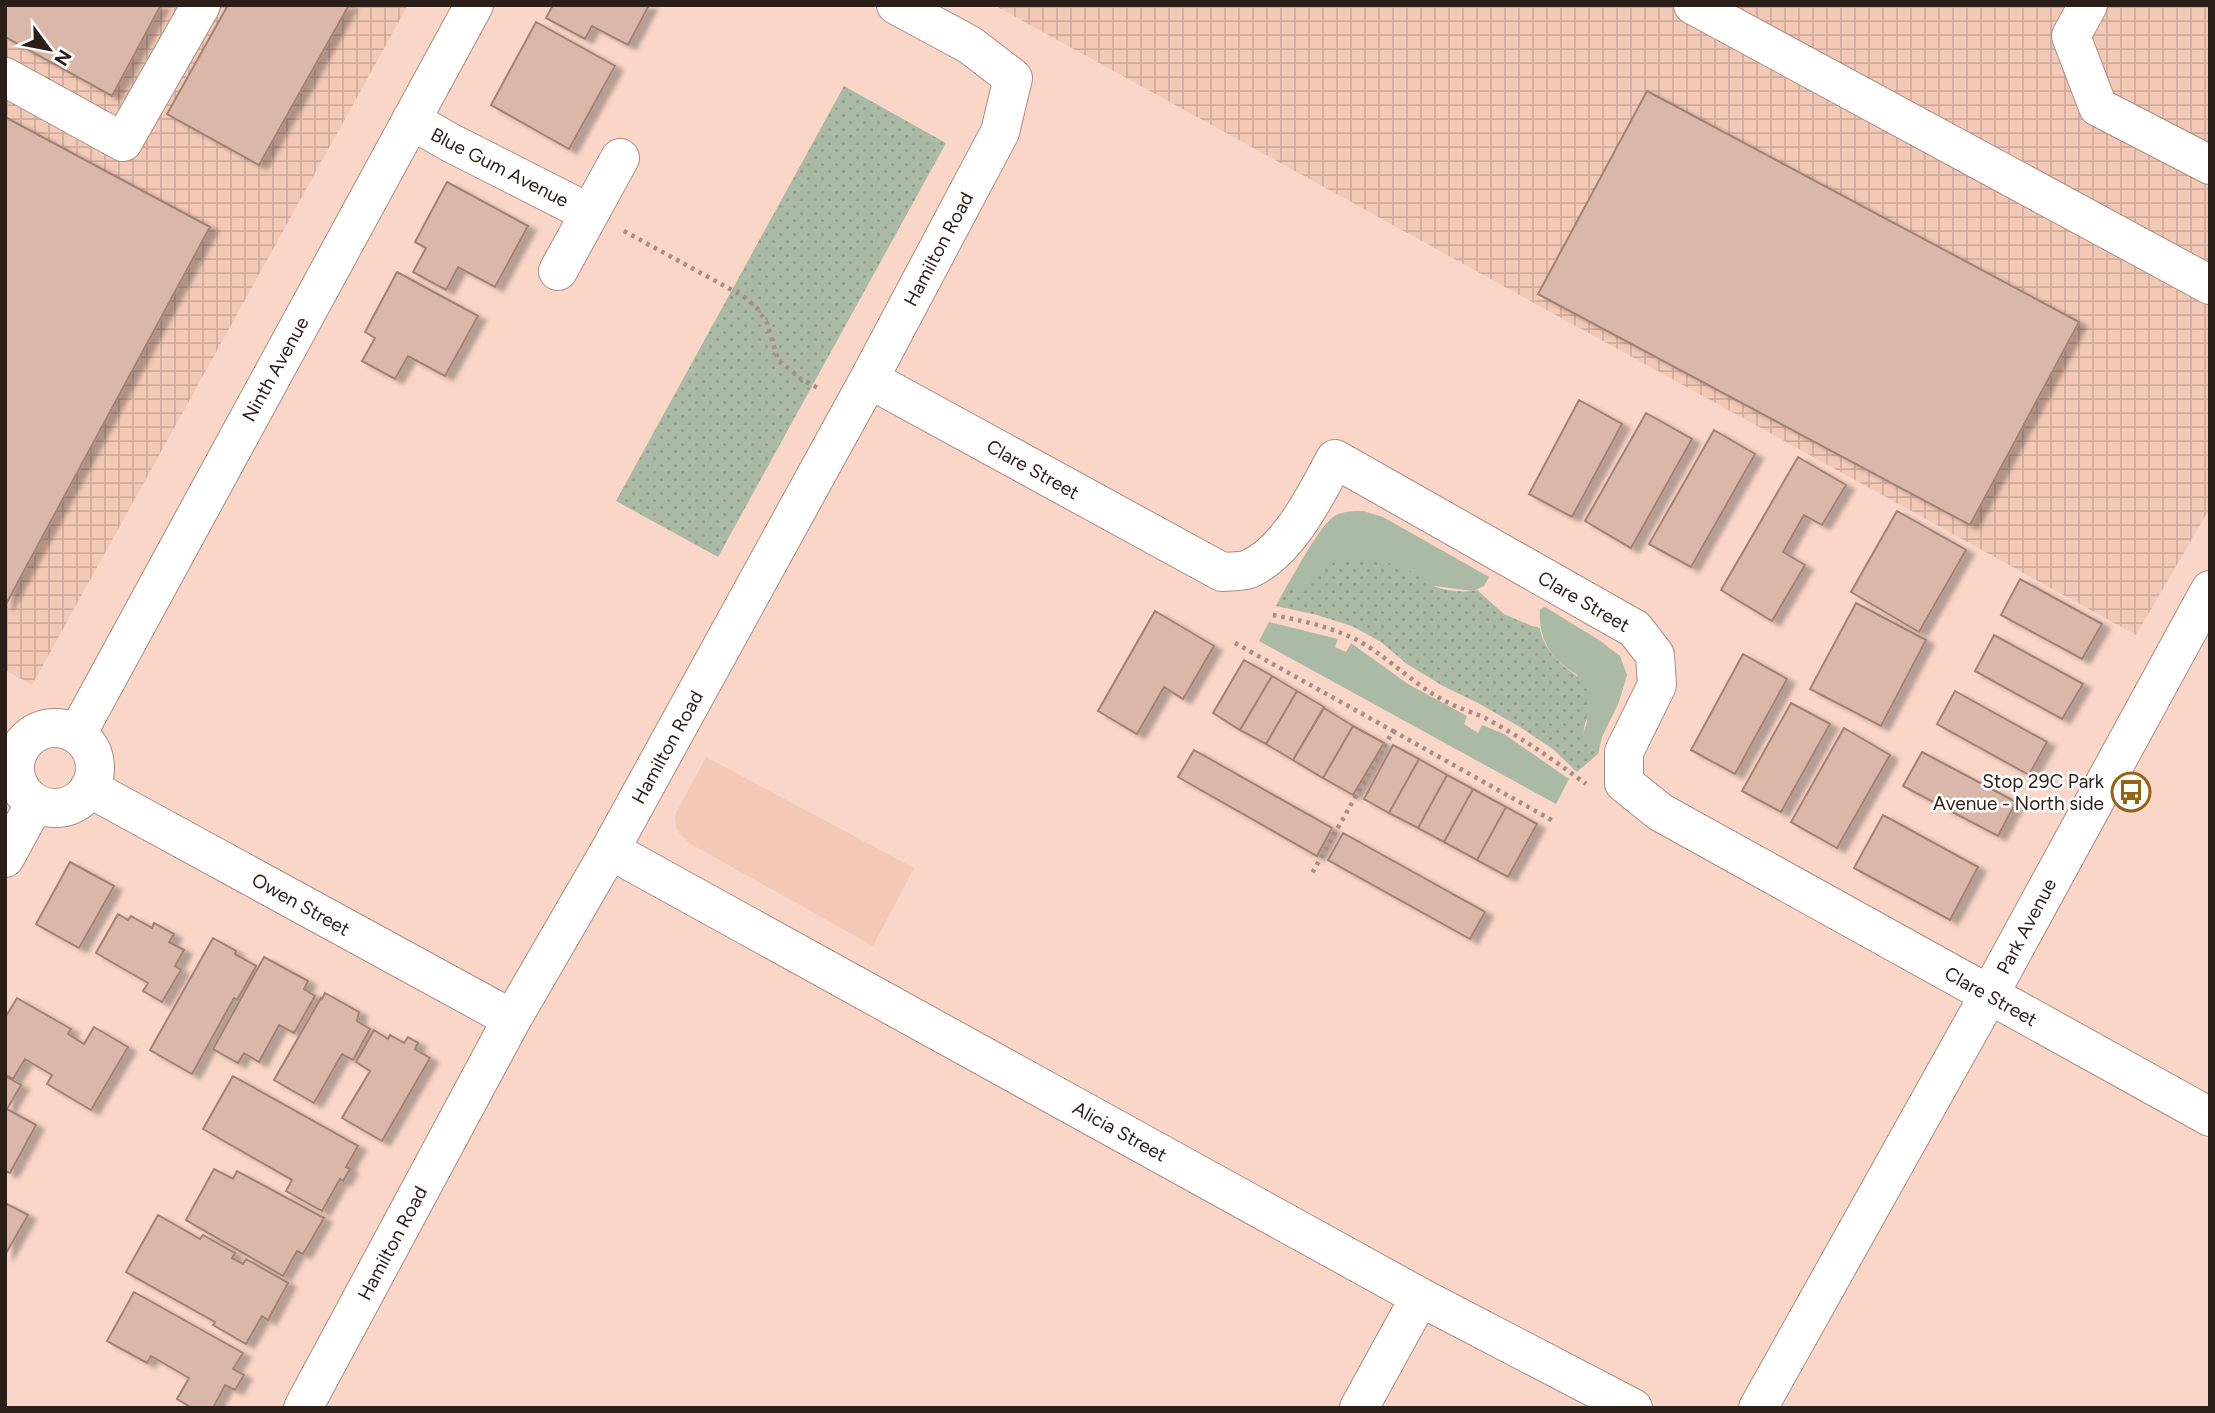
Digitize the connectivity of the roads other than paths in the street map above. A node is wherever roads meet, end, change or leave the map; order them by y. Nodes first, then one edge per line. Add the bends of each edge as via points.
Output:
1 (201, 5) edge
2 (474, 5) edge
3 (896, 5) edge
4 (1693, 5) edge
5 (2088, 5) edge
6 (5, 77) edge
7 (411, 120) junction
8 (620, 158) dead end
9 (2210, 165) edge
10 (589, 213) junction
11 (558, 271) dead end
12 (2210, 285) edge
13 (869, 379) junction
14 (2210, 590) edge
15 (77, 734) junction
16 (12, 746) edge
17 (89, 788) junction
18 (35, 803) junction
19 (610, 850) junction
20 (5, 858) edge
21 (1989, 995) junction
22 (512, 1019) junction
23 (2210, 1117) edge
24 (1420, 1297) junction
25 (311, 1405) edge
26 (1359, 1408) edge
27 (1633, 1408) edge
28 (1758, 1408) edge

1 - 6 street via 124,142
2 - 7 street, Ninth Avenue
3 - 13 street, Hamilton Road via 971,45 1013,78 1000,132
4 - 12 street
5 - 9 street via 2070,36 2098,107
7 - 10 street, Blue Gum Avenue
7 - 15 street, Ninth Avenue
8 - 10 street, Blue Gum Avenue
10 - 11 street, Blue Gum Avenue
13 - 19 street, Hamilton Road
13 - 21 street, Clare Street via 1222,572 1247,570 1271,557 1310,507 1335,459 1635,629 1655,655 1657,685 1624,752 1624,783 1660,812
14 - 21 street, Park Avenue
15 - 16 street via 51,728
15 - 17 street via 86,742 95,765
16 - 18 street via 18,786
17 - 18 street via 71,805 47,808
17 - 22 street, Owen Street
18 - 20 street
19 - 22 street, Hamilton Road
19 - 24 street, Alicia Street
21 - 23 street, Clare Street
21 - 28 street, Park Avenue
22 - 25 street, Hamilton Road
24 - 26 street
24 - 27 street, Alicia Street

